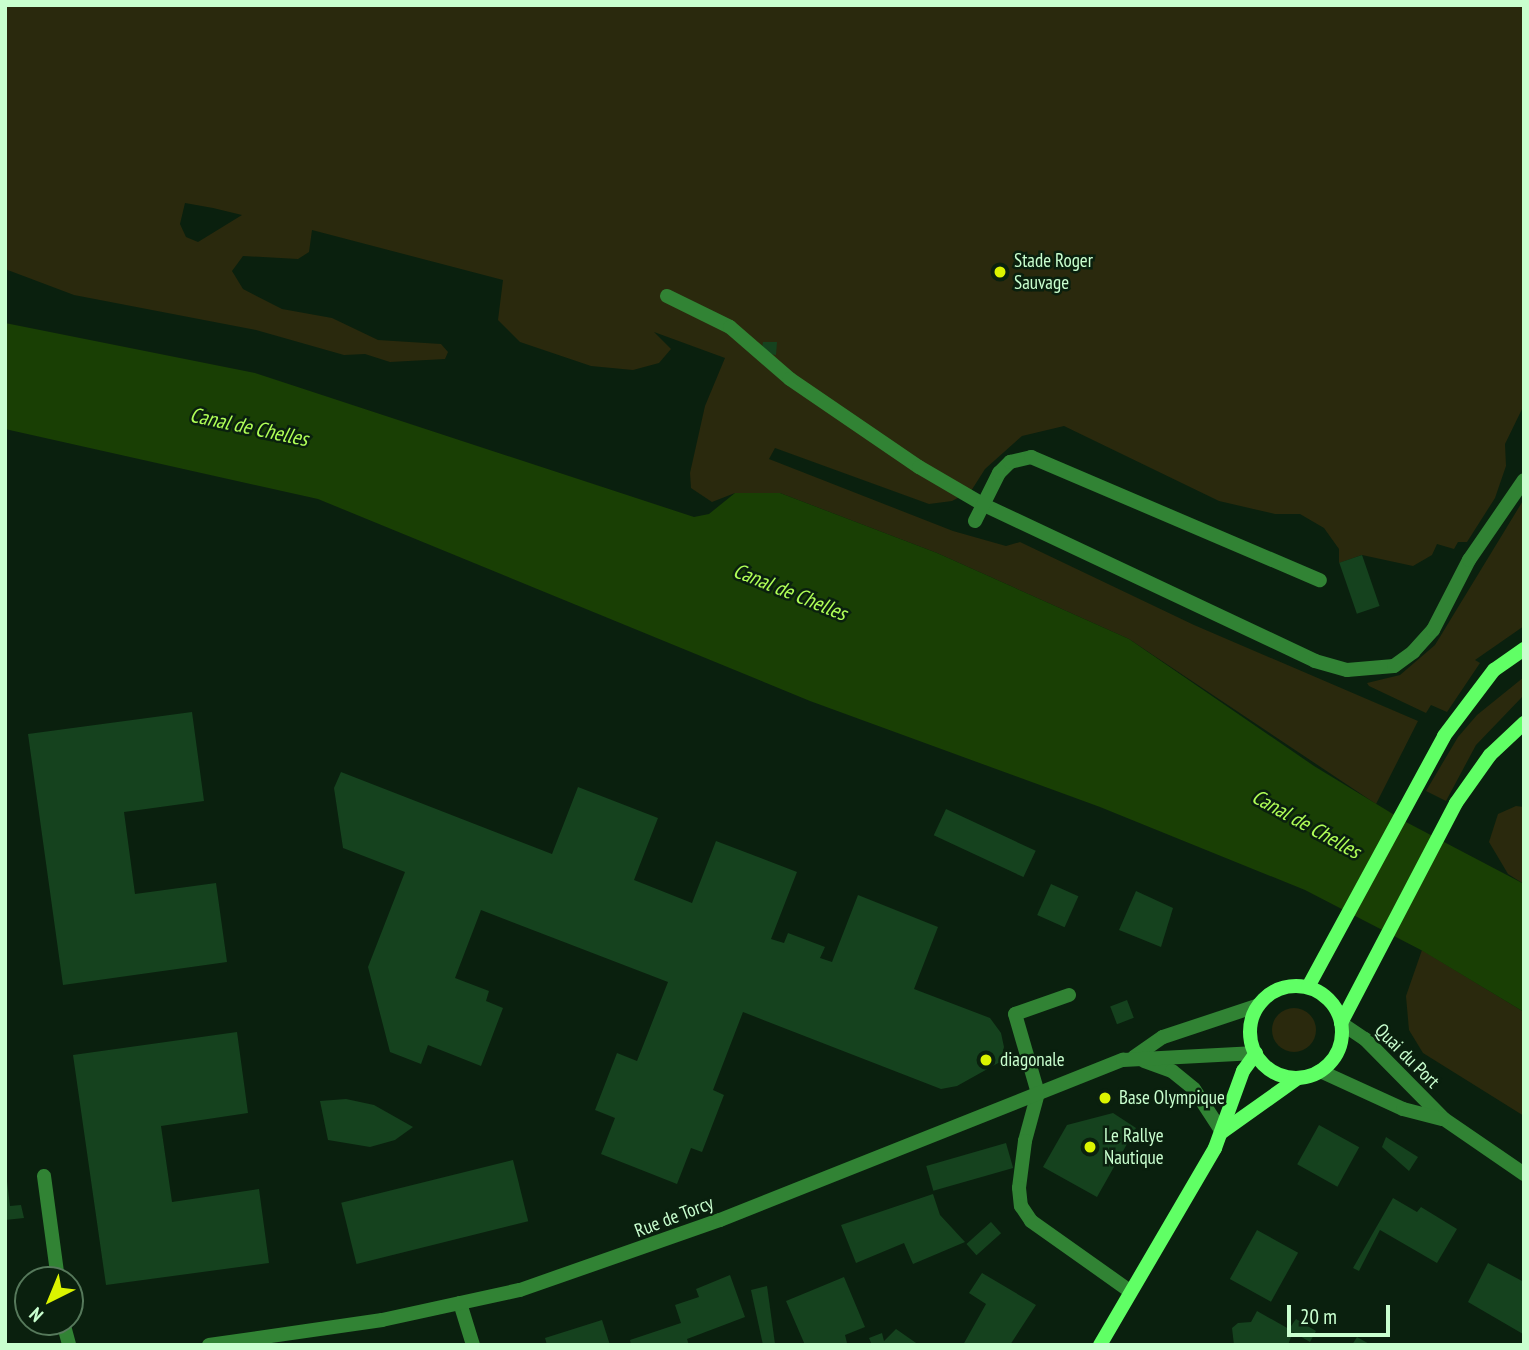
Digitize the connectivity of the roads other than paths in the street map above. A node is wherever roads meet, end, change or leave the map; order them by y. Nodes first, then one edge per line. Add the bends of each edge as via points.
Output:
1 (667, 296) dead end
2 (1524, 480) edge
3 (984, 505) junction
4 (975, 521) dead end
5 (1320, 580) dead end
6 (1524, 649) edge
7 (1524, 723) edge
8 (1308, 987) junction
9 (1069, 995) dead end
10 (1259, 1005) junction
11 (1341, 1023) junction
12 (1256, 1053) junction
13 (1133, 1058) junction
14 (1320, 1071) junction
15 (1298, 1077) junction
16 (1038, 1093) junction
17 (1444, 1119) junction
18 (1222, 1132) junction
19 (1524, 1174) edge
20 (44, 1176) dead end
21 (56, 1266) edge
22 (1130, 1292) junction
23 (460, 1303) junction
24 (209, 1345) edge
25 (472, 1345) edge
26 (1100, 1345) edge

1 - 3 street via 730,327 790,379 919,467
2 - 3 street via 1469,560 1433,630 1394,666 1372,671 1315,661
3 - 4 street
3 - 5 street via 1010,461 1047,460
6 - 8 main road via 1494,670 1469,699
7 - 11 main road via 1490,755 1456,803
8 - 10 main road via 1281,988
8 - 11 main road via 1330,1000
9 - 16 street via 1015,1014
10 - 12 main road via 1251,1028
10 - 13 street, Rue de Torcy via 1163,1037
11 - 14 main road via 1338,1051
11 - 17 street, Quai du Port via 1365,1039
12 - 13 street, Rue de Torcy
12 - 15 main road via 1273,1071
12 - 18 main road via 1244,1071
13 - 16 street, Rue de Torcy
13 - 18 street via 1172,1072 1194,1089
14 - 15 main road
14 - 17 street, Quai du Port via 1403,1109
15 - 18 main road
16 - 22 street via 1025,1141 1018,1188 1021,1206 1031,1221
16 - 23 street, Rue de Torcy via 623,1257
17 - 19 street, Quai du Port
18 - 22 main road
20 - 21 street
22 - 26 main road
23 - 24 street, Rue de Torcy via 276,1338
23 - 25 street

